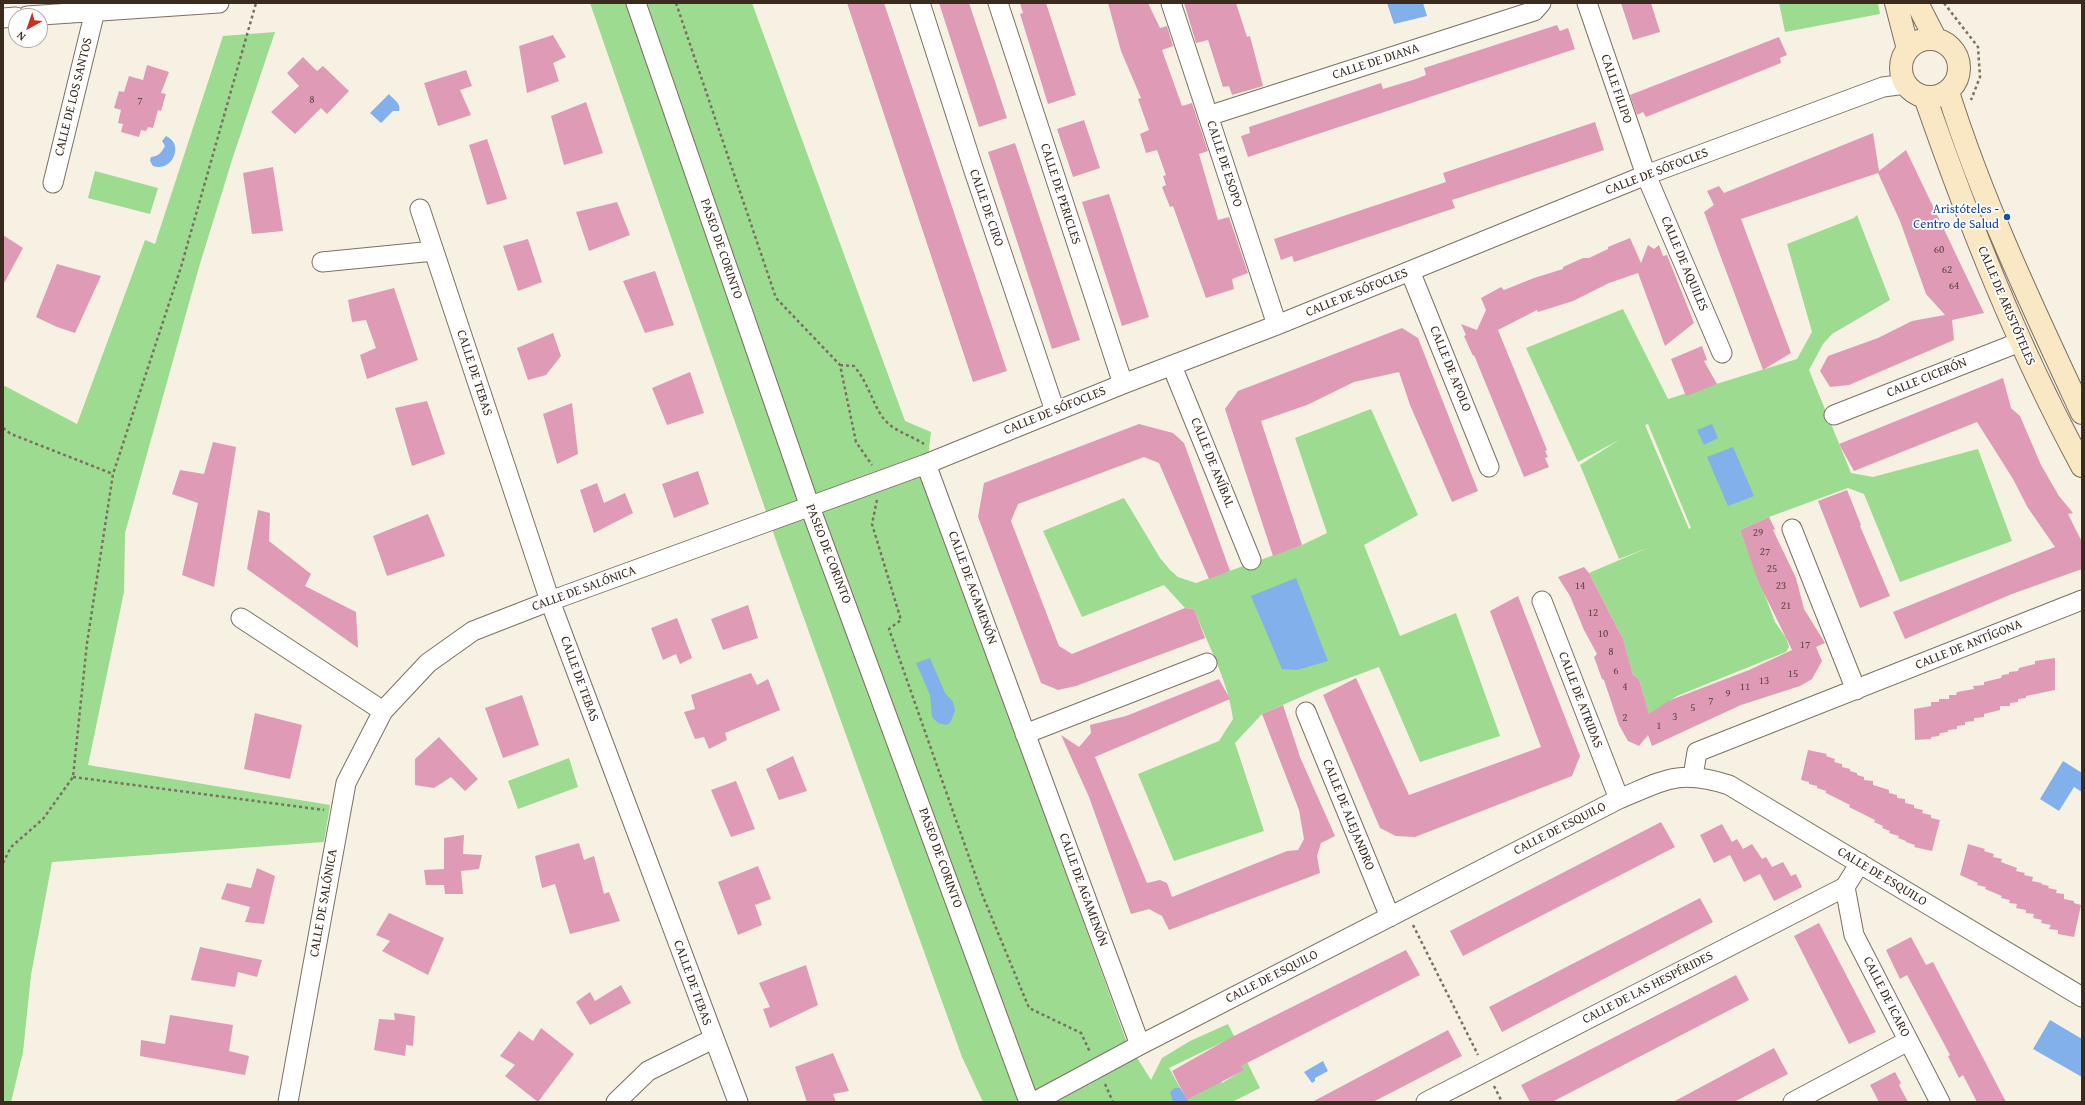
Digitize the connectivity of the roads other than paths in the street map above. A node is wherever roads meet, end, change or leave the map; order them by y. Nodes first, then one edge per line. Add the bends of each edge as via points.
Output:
1 (219, 3) edge
2 (636, 3) edge
3 (920, 3) edge
4 (998, 3) edge
5 (1171, 3) edge
6 (1541, 3) edge
7 (1587, 3) edge
8 (1896, 3) edge
9 (1917, 3) edge
10 (171, 5) edge
11 (95, 11) junction
12 (48, 14) edge
13 (1935, 38) junction
14 (1908, 49) junction
15 (1906, 84) junction
16 (1948, 92) junction
17 (1925, 97) junction
18 (1208, 116) junction
19 (1646, 175) junction
20 (52, 183) dead end
21 (420, 208) dead end
22 (434, 251) junction
23 (322, 262) dead end
24 (1410, 271) junction
25 (1277, 325) junction
26 (2020, 342) junction
27 (1722, 353) dead end
28 (1172, 366) junction
29 (1123, 384) junction
30 (1055, 411) junction
31 (2082, 413) edge
32 (1834, 415) dead end
33 (930, 463) junction
34 (2082, 466) edge
35 (1489, 467) dead end
36 (810, 507) junction
37 (1792, 529) dead end
38 (1251, 560) dead end
39 (2082, 600) edge
40 (550, 601) junction
41 (1542, 601) dead end
42 (241, 618) dead end
43 (1207, 663) dead end
44 (1856, 690) junction
45 (383, 711) junction
46 (1306, 712) dead end
47 (1025, 734) junction
48 (1694, 776) junction
49 (1619, 799) junction
50 (1860, 863) junction
51 (1845, 887) junction
52 (1398, 913) junction
53 (2082, 997) edge
54 (713, 1038) junction
55 (1908, 1041) junction
56 (1140, 1045) junction
57 (288, 1102) edge
58 (616, 1102) edge
59 (738, 1102) edge
60 (1029, 1102) edge
61 (1034, 1102) edge
62 (1426, 1102) edge
63 (1793, 1102) edge
64 (1940, 1102) edge

1 - 10 street
2 - 36 street, PASEO DE CORINTO
3 - 30 street, CALLE DE CIRO
4 - 29 street, CALLE DE PERICLES
5 - 18 street, CALLE DE ESOPO
6 - 18 street, CALLE DE DIANA via 1534,11
7 - 19 street, CALLE FILIPO
8 - 14 main road
9 - 13 main road
10 - 11 street
11 - 12 street
11 - 20 street, CALLE DE LOS SANTOS
13 - 14 main road via 1915,42
13 - 16 main road via 1947,43 1957,54 1959,76 1955,86
14 - 15 main road via 1901,66
15 - 17 main road
15 - 19 street, CALLE DE SÓFOCLES via 1883,87
16 - 17 main road via 1937,97
16 - 31 main road, CALLE DE ARISTÓTELES via 1962,139 1995,222
17 - 26 main road, CALLE DE ARISTÓTELES via 1963,204
18 - 25 street, CALLE DE ESOPO
19 - 24 street, CALLE DE SÓFOCLES
19 - 27 street, CALLE DE AQUILES
21 - 22 street, CALLE DE TEBAS
22 - 23 street
22 - 40 street, CALLE DE TEBAS
24 - 25 street, CALLE DE SÓFOCLES
24 - 35 street, CALLE DE APOLO
25 - 28 street, CALLE DE SÓFOCLES
26 - 32 street, CALLE CICERÓN
26 - 34 main road, CALLE DE ARISTÓTELES
28 - 29 street, CALLE DE SÓFOCLES
28 - 38 street, CALLE DE ANÍBAL
29 - 30 street, CALLE DE SÓFOCLES
30 - 33 street, CALLE DE SÓFOCLES
33 - 36 street, CALLE DE SÓFOCLES
33 - 47 street, CALLE DE AGAMENÓN
36 - 40 street, CALLE DE SALÓNICA
36 - 60 street, PASEO DE CORINTO
37 - 44 street
39 - 44 street, CALLE DE ANTÍGONA
40 - 45 street, CALLE DE SALÓNICA via 473,632 428,663
40 - 54 street, CALLE DE TEBAS
41 - 49 street, CALLE DE ATRIDAS
42 - 45 street
43 - 47 street
44 - 48 street, CALLE DE ANTÍGONA via 1697,752
45 - 57 street, CALLE DE SALÓNICA via 346,783
46 - 52 street, CALLE DE ALEJANDRO
47 - 56 street, CALLE DE AGAMENÓN
48 - 49 street, CALLE DE ESQUILO via 1669,778
48 - 50 street, CALLE DE ESQUILO via 1729,785
49 - 52 street, CALLE DE ESQUILO
50 - 51 street
50 - 53 street, CALLE DE ESQUILO
51 - 55 street, CALLE DE ICARO via 1854,935
51 - 62 street, CALLE DE LAS HESPÉRIDES
52 - 56 street, CALLE DE ESQUILO
54 - 58 street via 648,1071
54 - 59 street, CALLE DE TEBAS
55 - 63 street
55 - 64 street, CALLE DE ICARO
56 - 61 street, CALLE DE ESQUILO

